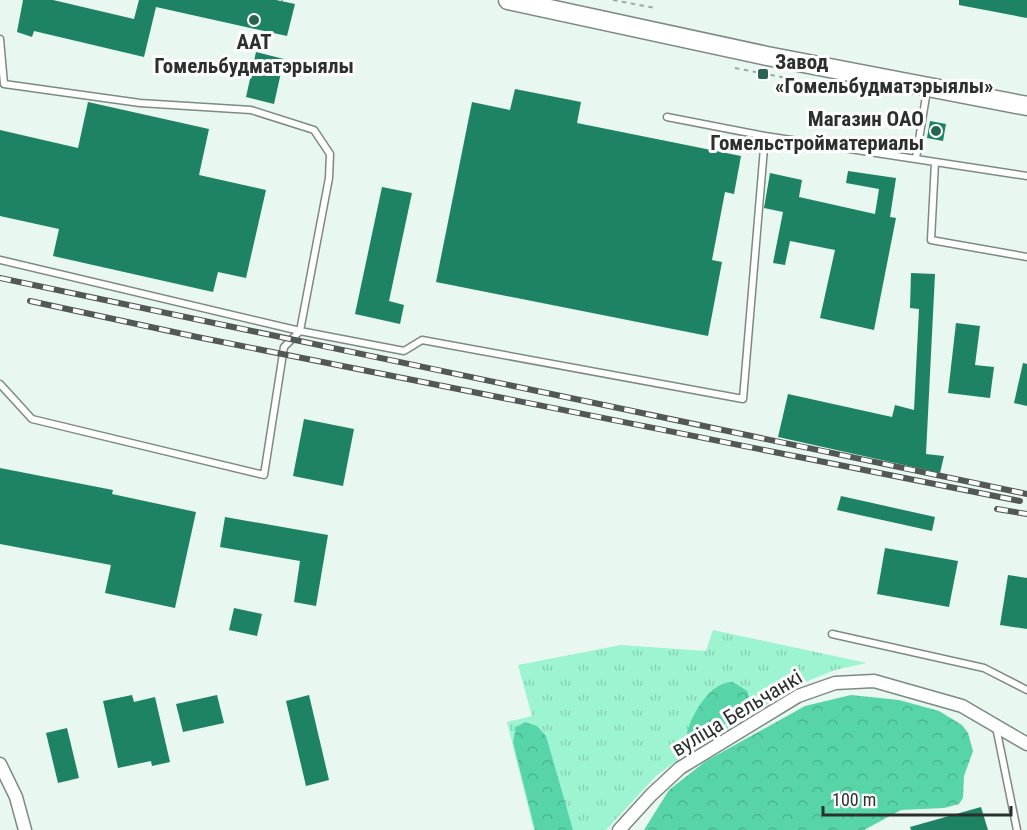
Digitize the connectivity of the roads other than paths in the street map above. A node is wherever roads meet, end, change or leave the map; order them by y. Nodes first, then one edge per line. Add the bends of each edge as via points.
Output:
1 (508, 0) edge
2 (0, 39) edge
3 (928, 86) junction
4 (1027, 106) edge
5 (668, 117) dead end
6 (765, 136) junction
7 (916, 158) junction
8 (935, 162) junction
9 (1027, 177) edge
10 (1027, 257) edge
11 (0, 260) edge
12 (300, 331) junction
13 (0, 384) edge
14 (832, 634) dead end
15 (1027, 690) edge
16 (996, 727) junction
17 (1027, 744) edge
18 (0, 764) edge
19 (26, 830) edge
20 (619, 830) edge
21 (1017, 830) edge

1 - 3 street
2 - 12 lane via 4,84 140,103 251,110 314,130 330,154 329,178
3 - 4 street
3 - 7 lane
5 - 6 lane
6 - 7 lane
6 - 12 lane via 743,399 422,340 405,351
7 - 8 lane
8 - 9 lane
8 - 10 lane via 932,240
11 - 12 lane
12 - 13 lane via 284,347 264,475 32,419
14 - 15 lane via 984,668
16 - 17 street, вуліца Бельчанкі
16 - 20 street, вуліца Бельчанкі via 962,706 898,686 855,680 835,683 798,696 680,768
16 - 21 lane
18 - 19 street via 16,796

